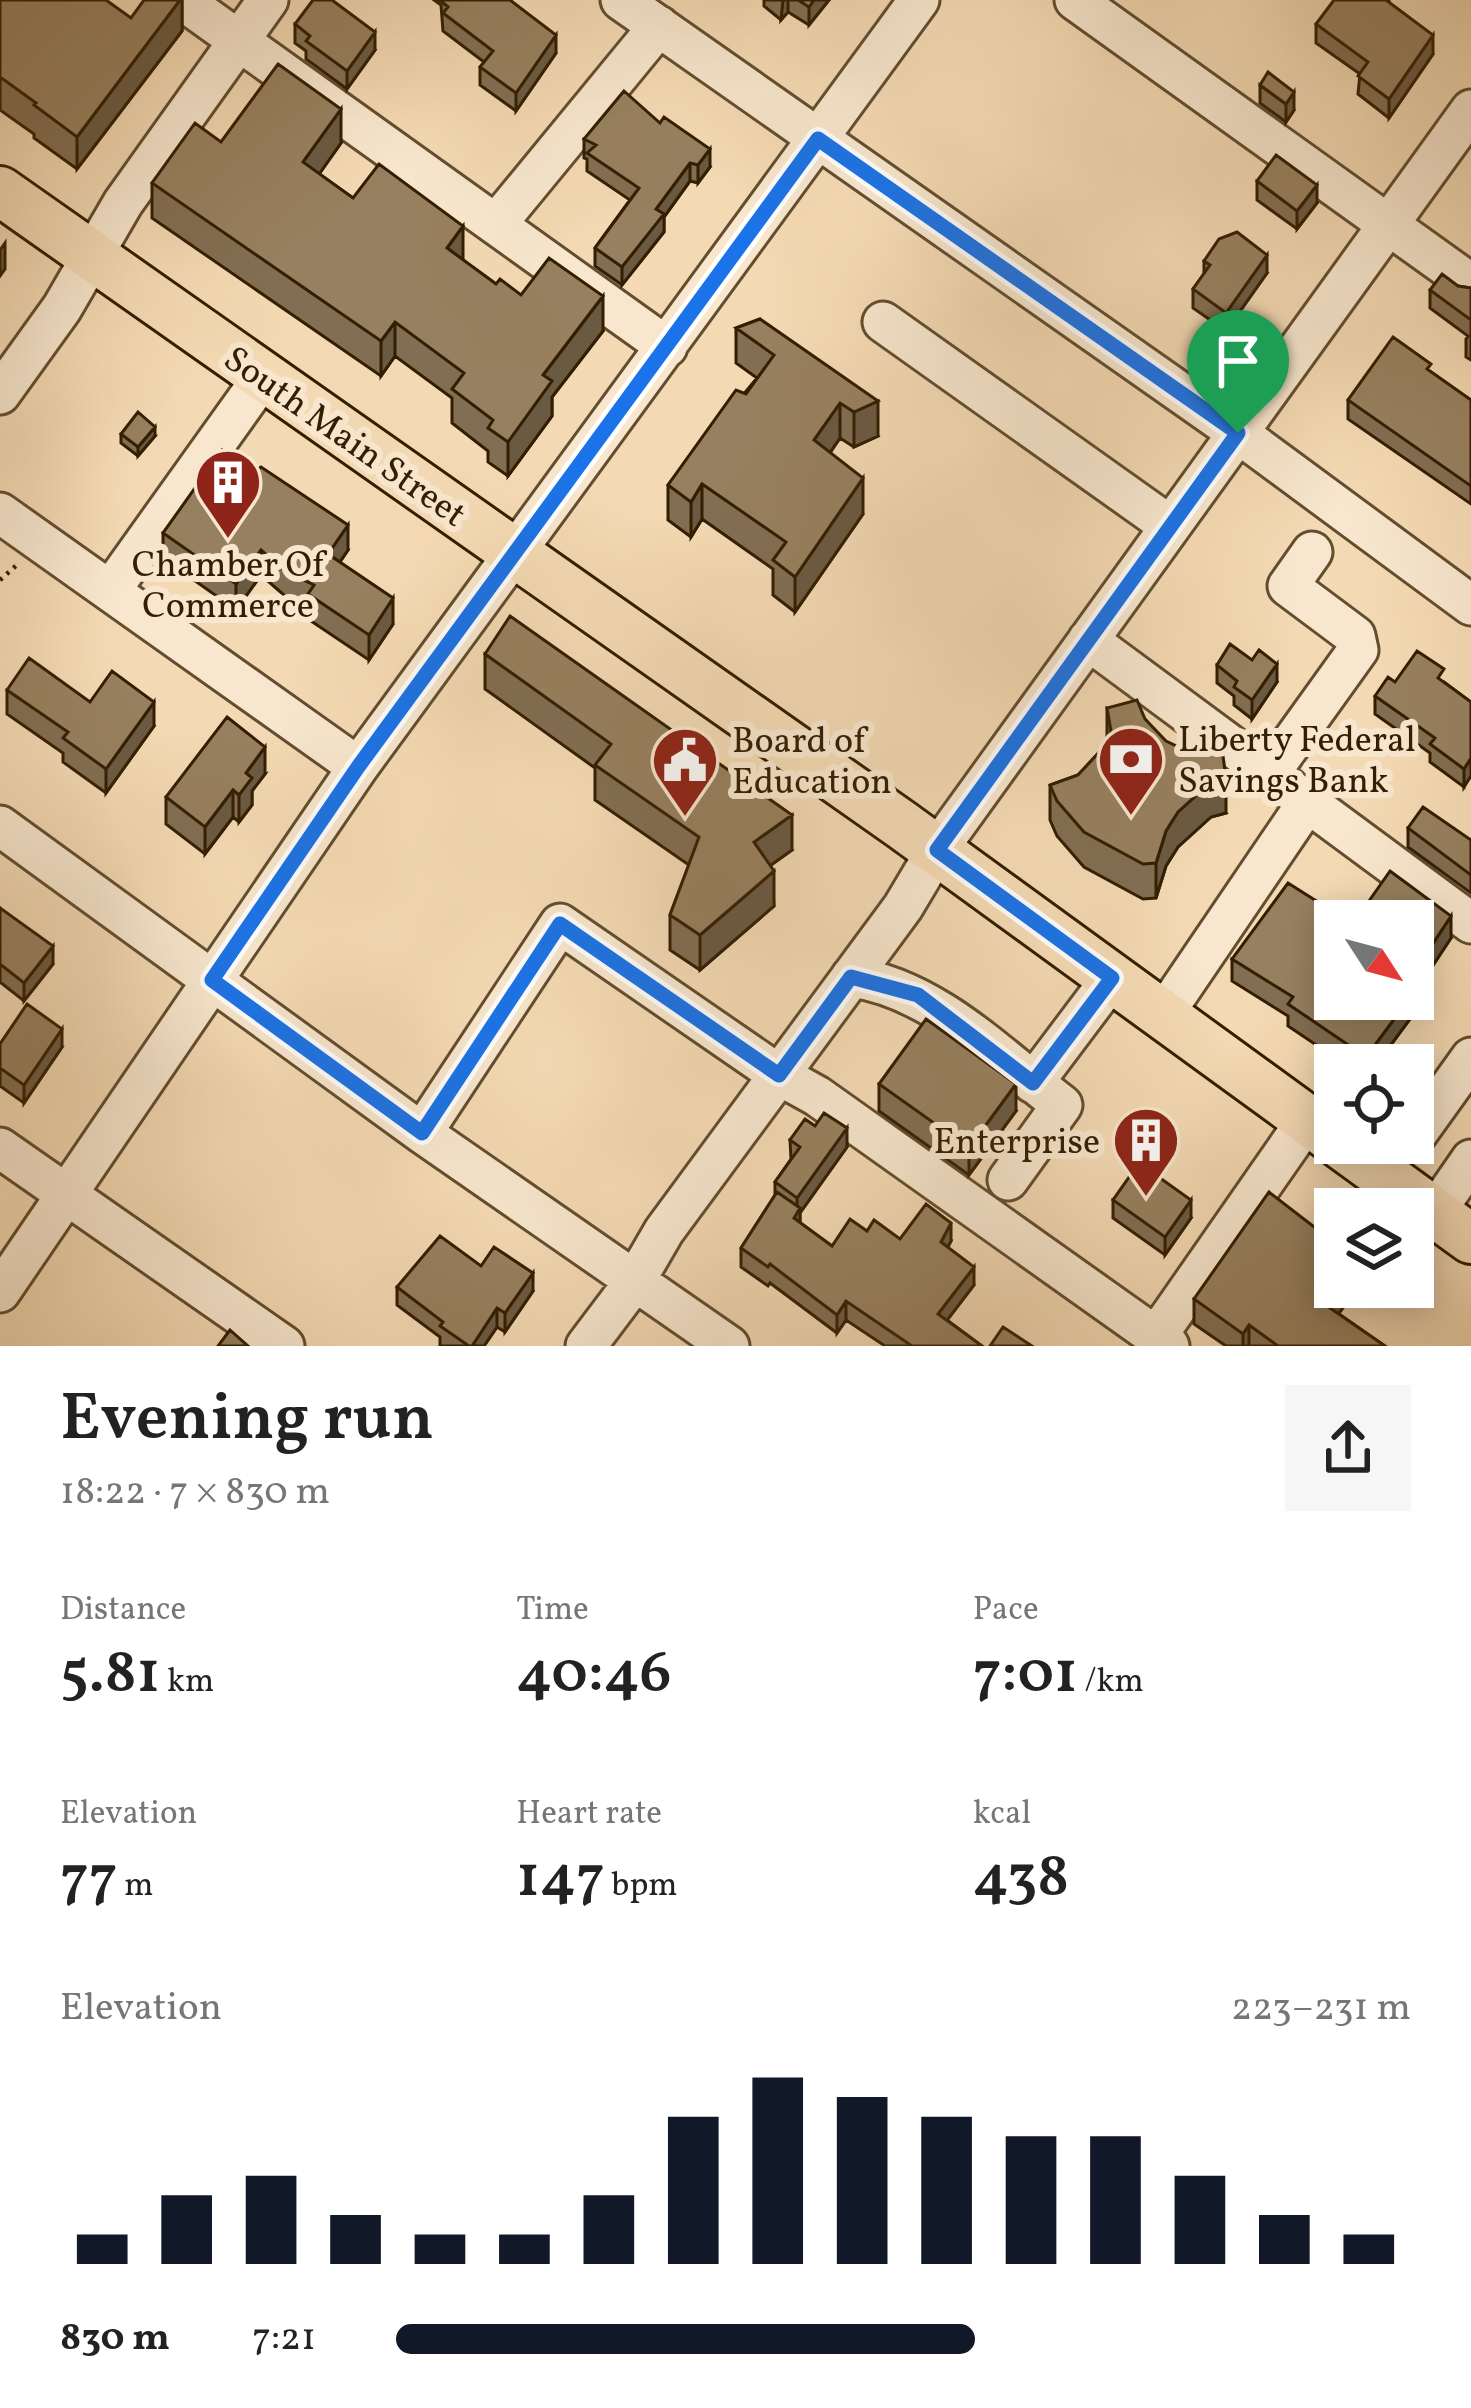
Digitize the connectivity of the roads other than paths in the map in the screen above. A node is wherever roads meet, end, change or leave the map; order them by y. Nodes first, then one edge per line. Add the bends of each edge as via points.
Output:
1 (182, 0) edge
2 (268, 0) edge
3 (621, 0) edge
4 (919, 0) edge
5 (1075, 0) edge
6 (659, 26) junction
7 (239, 41) junction
8 (1471, 110) edge
9 (818, 139) junction
10 (0, 191) edge
11 (497, 223) junction
12 (1388, 227) junction
13 (92, 257) junction
14 (1471, 284) edge
15 (883, 322) dead end
16 (667, 347) junction
17 (263, 377) junction
18 (0, 394) edge
19 (1238, 433) junction
20 (0, 513) edge
21 (1170, 526) junction
22 (1312, 552) dead end
23 (517, 555) junction
24 (110, 591) junction
25 (1471, 605) edge
26 (1088, 640) junction
27 (358, 767) junction
28 (1269, 774) junction
29 (1307, 802) junction
30 (0, 826) edge
31 (937, 850) junction
32 (1471, 923) edge
33 (881, 937) junction
34 (851, 977) junction
35 (1112, 978) junction
36 (212, 980) junction
37 (918, 995) junction
38 (1163, 1015) junction
39 (1471, 1058) edge
40 (779, 1075) junction
41 (1033, 1083) junction
42 (1434, 1110) edge
43 (1314, 1125) edge
44 (422, 1133) junction
45 (0, 1148) edge
46 (1314, 1150) edge
47 (1471, 1160) edge
48 (1411, 1164) edge
49 (1008, 1180) dead end
50 (65, 1194) junction
51 (1453, 1226) edge
52 (635, 1281) junction
53 (0, 1292) edge
54 (1162, 1341) edge
55 (284, 1346) edge
56 (586, 1346) edge
57 (729, 1346) edge

1 - 7 street
2 - 7 street
3 - 6 street
4 - 9 street
5 - 12 street
6 - 9 street
6 - 11 street
7 - 11 street
7 - 13 street
8 - 12 street
9 - 16 street
9 - 19 street
10 - 13 main road, South Main Street
11 - 16 street
12 - 14 street
12 - 19 street
13 - 17 main road, South Main Street
13 - 18 street
15 - 21 street
16 - 23 street
17 - 23 main road, South Main Street
17 - 24 street
19 - 21 street
19 - 25 street
20 - 24 street
21 - 26 street
22 - 28 street via 1288,586 1355,636 1358,650
23 - 27 street
23 - 31 main road, South Main Street
24 - 27 street
26 - 28 street
26 - 31 street
27 - 36 street
28 - 29 street
29 - 32 street
29 - 38 street
30 - 36 street
31 - 33 street
31 - 35 main road, South Main Street
33 - 34 street
33 - 37 street
34 - 37 street
34 - 40 street
35 - 38 main road, South Main Street
35 - 41 street
36 - 44 street
36 - 50 street
37 - 41 street
38 - 43 main road, South Main Street
39 - 42 street
40 - 44 street via 560,924
40 - 52 street
40 - 54 street
41 - 49 street via 1062,1106
44 - 52 street
45 - 50 street
46 - 54 street
47 - 51 street
48 - 51 main road, South Main Street
50 - 53 street
50 - 55 street
52 - 56 street
52 - 57 street

